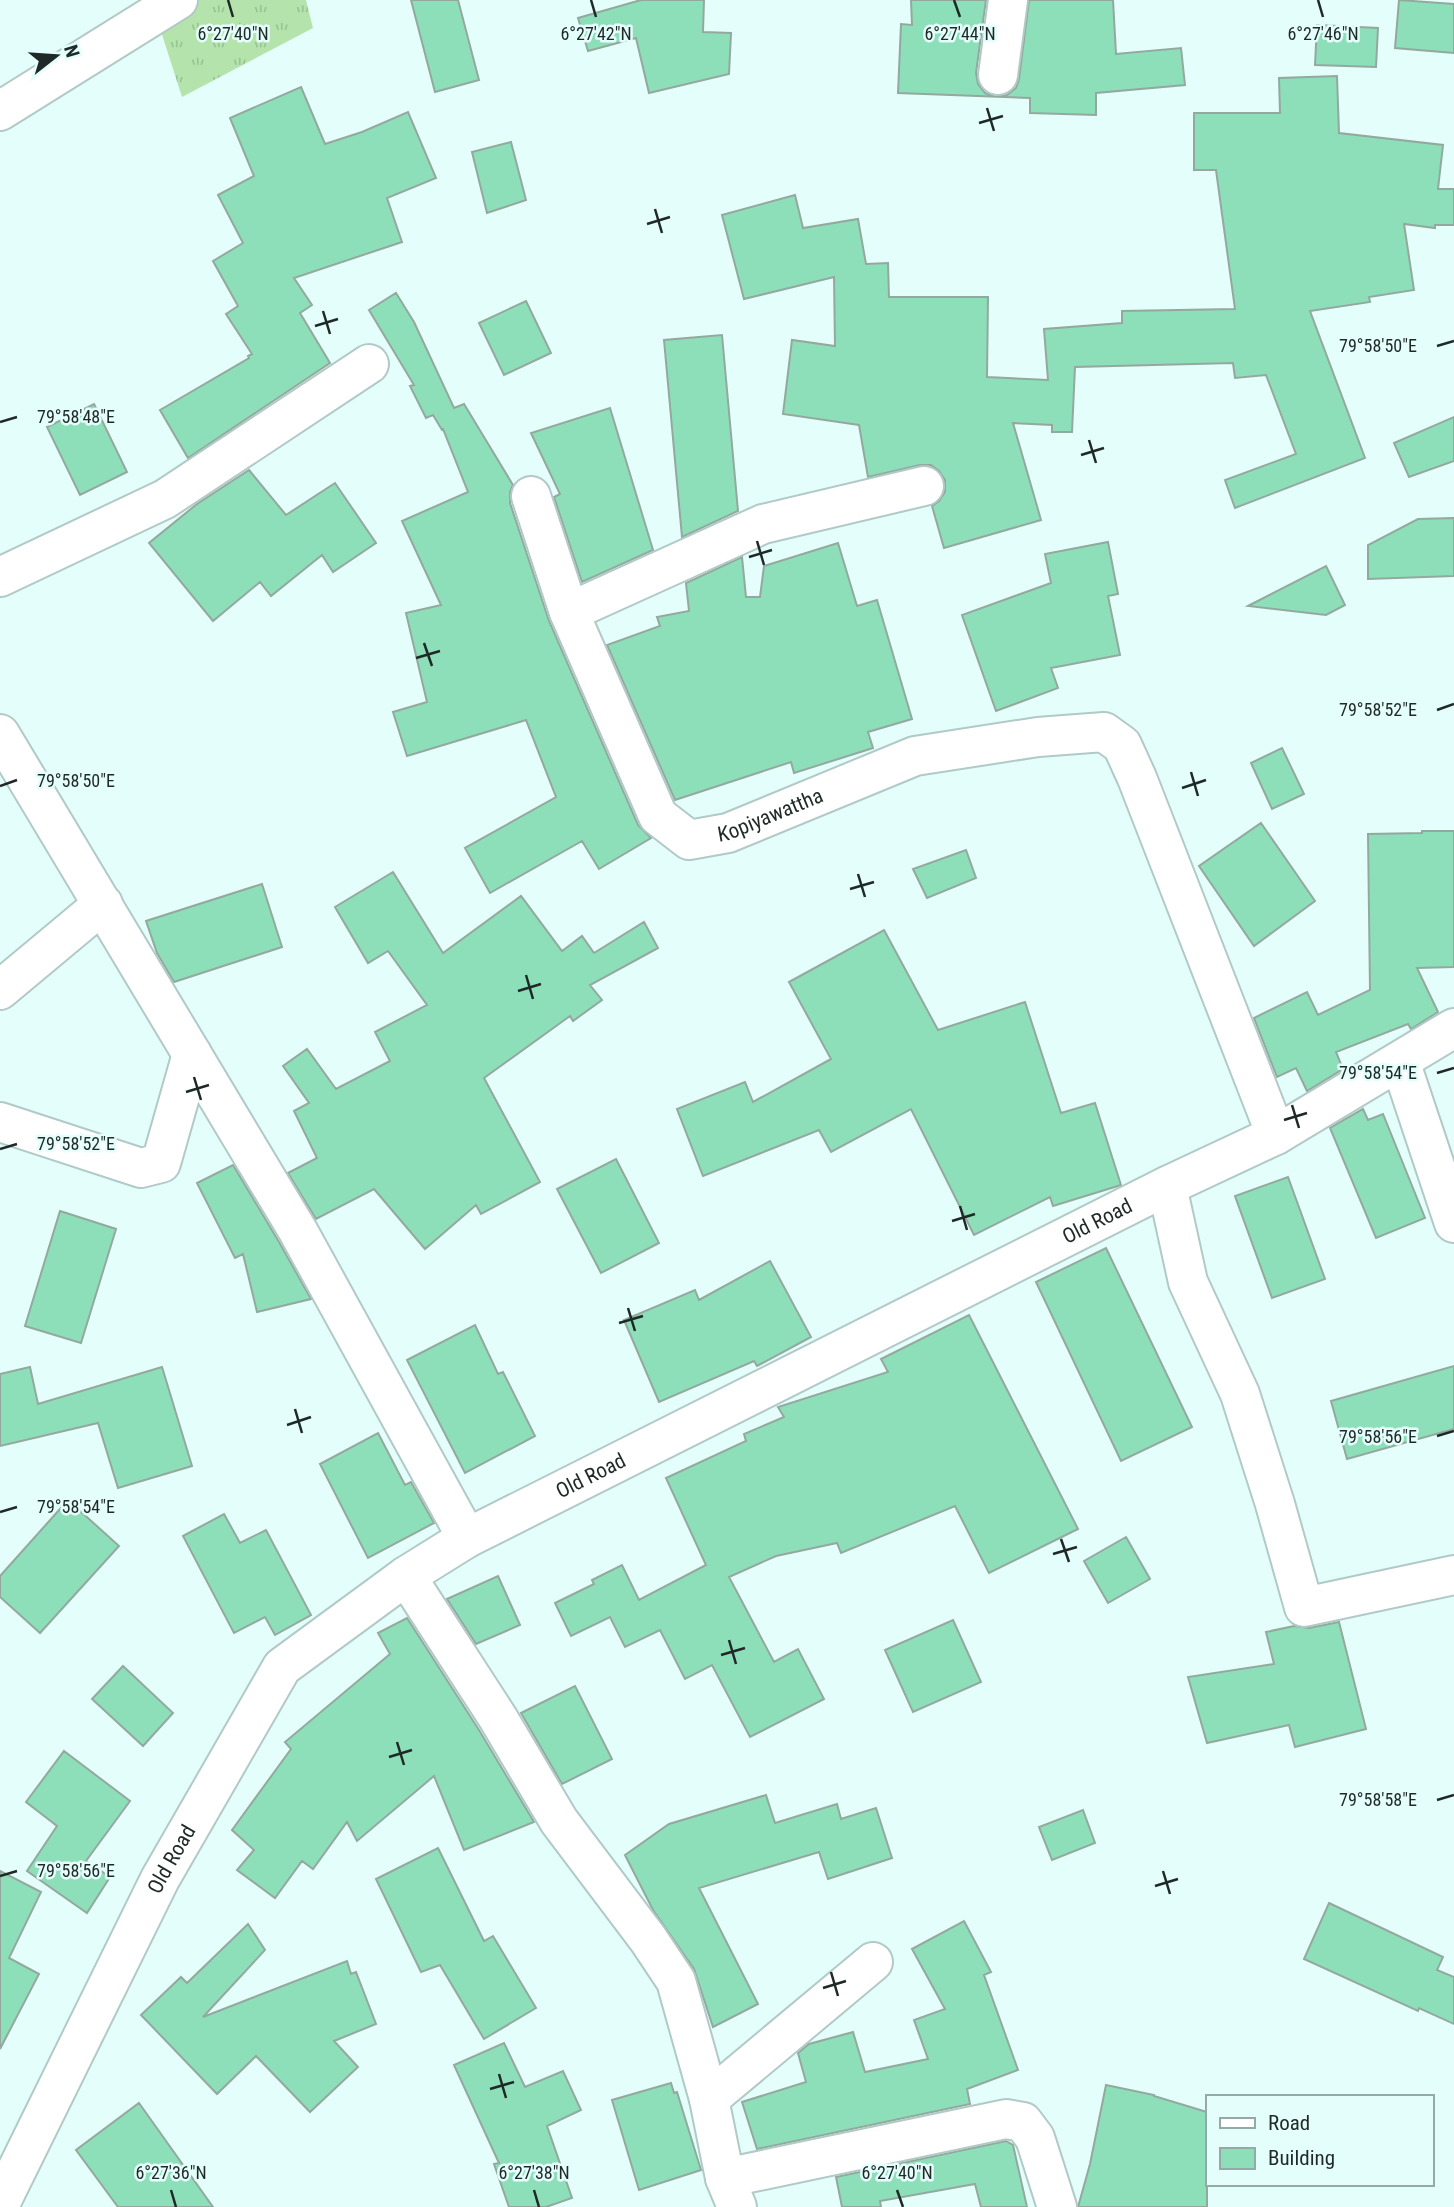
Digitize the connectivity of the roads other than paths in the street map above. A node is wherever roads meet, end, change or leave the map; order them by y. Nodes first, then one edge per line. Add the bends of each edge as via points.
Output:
1 (178, 0) edge
2 (1008, 0) edge
3 (998, 75) dead end
4 (0, 111) edge
5 (369, 365) dead end
6 (924, 486) dead end
7 (531, 496) dead end
8 (0, 577) edge
9 (569, 612) junction
10 (0, 734) edge
11 (103, 904) junction
12 (0, 990) edge
13 (1454, 1028) edge
14 (192, 1054) junction
15 (1400, 1061) junction
16 (0, 1122) edge
17 (1276, 1135) junction
18 (1167, 1186) junction
19 (1454, 1223) edge
20 (467, 1538) junction
21 (1454, 1575) edge
22 (406, 1576) junction
23 (873, 1962) dead end
24 (709, 2099) junction
25 (731, 2192) edge
26 (12, 2200) edge
27 (1057, 2207) edge

1 - 4 street
2 - 3 street
5 - 8 street via 165,499
6 - 9 street via 763,524
7 - 9 street, Kopiyawattha
9 - 17 street, Kopiyawattha via 658,816 689,840 728,833 915,755 1104,732 1122,745
10 - 11 street
11 - 12 street
11 - 14 street
13 - 15 street, Old Road
14 - 16 street via 161,1163 141,1168
14 - 20 street via 298,1231
15 - 17 street, Old Road
15 - 19 street
17 - 18 street, Old Road
18 - 20 street, Old Road
18 - 21 street via 1188,1282 1240,1394 1304,1607
20 - 22 street, Old Road
22 - 24 street via 559,1821 676,1981
22 - 26 street, Old Road via 282,1667 160,1879
23 - 24 street
24 - 25 street
25 - 27 street via 1006,2119 1023,2122 1035,2138

